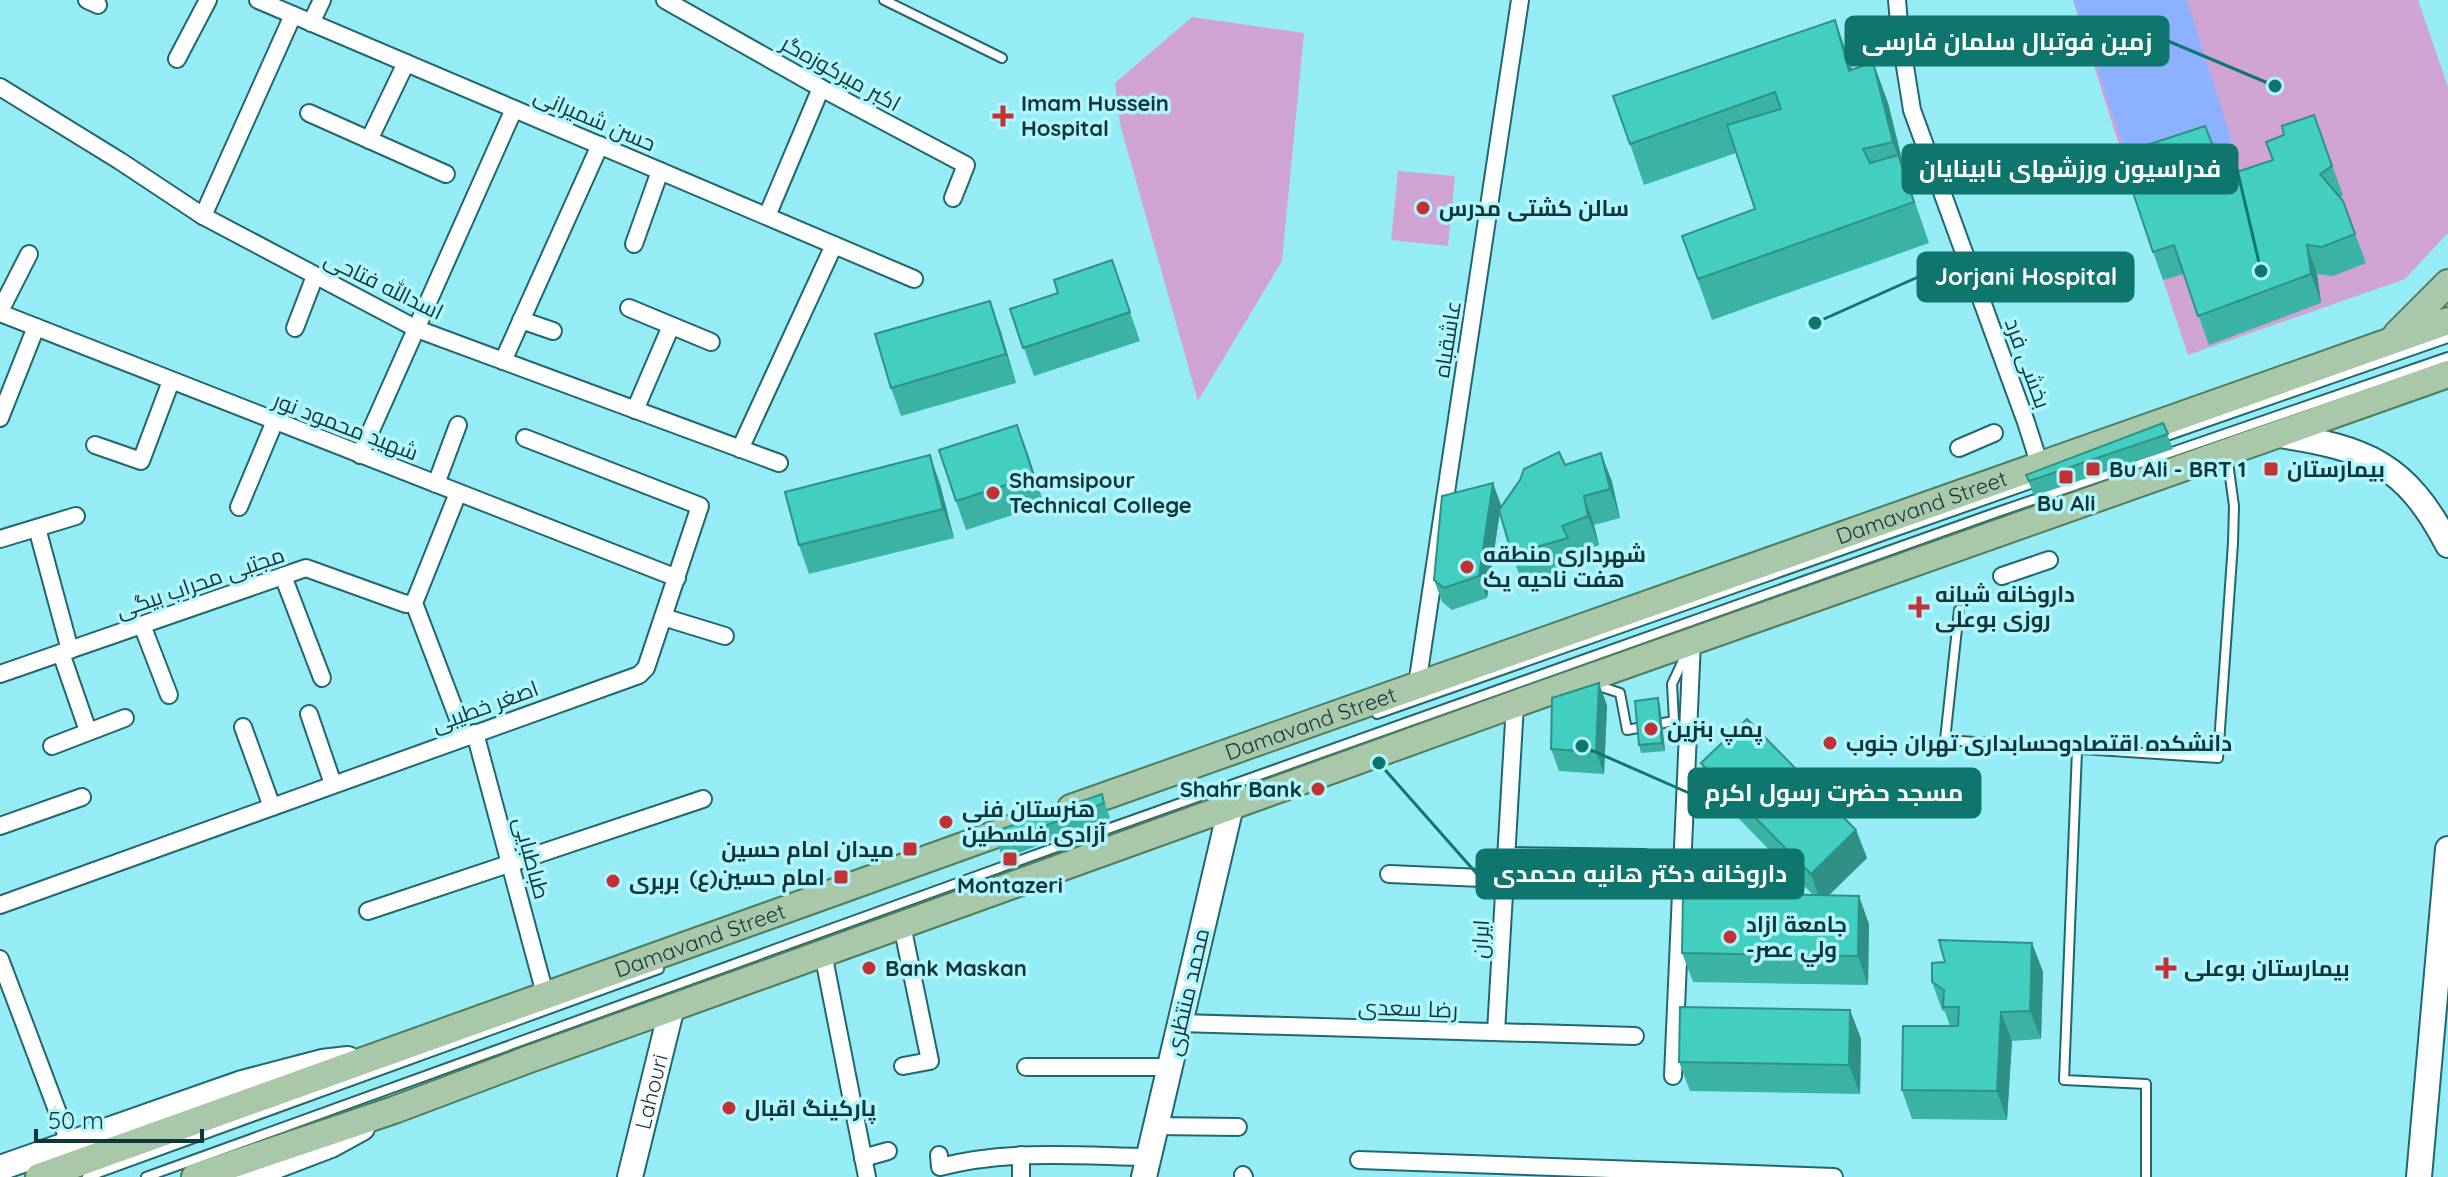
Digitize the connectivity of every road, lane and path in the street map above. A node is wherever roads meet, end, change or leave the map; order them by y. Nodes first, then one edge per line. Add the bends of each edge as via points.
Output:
1 (208, 0) edge
2 (258, 0) edge
3 (322, 0) edge
4 (665, 0) edge
5 (884, 0) edge
6 (1520, 0) edge
7 (1897, 0) edge
8 (293, 15) junction
9 (311, 23) junction
10 (1002, 58) dead end
11 (177, 59) dead end
12 (406, 63) junction
13 (0, 87) edge
14 (821, 88) junction
15 (514, 109) junction
16 (309, 113) dead end
17 (369, 140) junction
18 (600, 145) junction
19 (660, 171) junction
20 (446, 174) dead end
21 (953, 198) dead end
22 (203, 216) junction
23 (767, 216) junction
24 (634, 244) dead end
25 (834, 245) junction
26 (29, 254) dead end
27 (315, 276) junction
28 (914, 279) dead end
29 (2448, 283) edge
30 (629, 308) dead end
31 (0, 312) edge
32 (521, 320) junction
33 (2448, 321) edge
34 (671, 326) junction
35 (36, 327) junction
36 (295, 328) dead end
37 (417, 329) junction
38 (553, 331) dead end
39 (2448, 338) edge
40 (2392, 340) junction
41 (711, 342) dead end
42 (2448, 357) edge
43 (503, 361) junction
44 (2448, 374) edge
45 (171, 381) junction
46 (635, 410) junction
47 (0, 418) edge
48 (275, 421) junction
49 (458, 425) dead end
50 (1994, 433) dead end
51 (2279, 435) junction
52 (525, 438) dead end
53 (2152, 441) edge
54 (95, 445) dead end
55 (1959, 448) dead end
56 (740, 449) junction
57 (2226, 454) junction
58 (360, 455) junction
59 (779, 463) dead end
60 (2044, 472) junction
61 (436, 484) junction
62 (458, 493) junction
63 (239, 507) dead end
64 (76, 516) dead end
65 (37, 528) junction
66 (0, 539) edge
67 (2448, 545) edge
68 (2049, 560) dead end
69 (283, 576) junction
70 (2002, 576) dead end
71 (677, 578) junction
72 (414, 603) junction
73 (1959, 610) dead end
74 (663, 617) junction
75 (142, 625) junction
76 (725, 636) dead end
77 (1692, 641) junction
78 (66, 651) junction
79 (1, 669) edge
80 (322, 678) dead end
81 (1581, 681) junction
82 (1417, 685) junction
83 (169, 695) dead end
84 (1515, 704) junction
85 (309, 714) dead end
86 (1373, 715) dead end
87 (125, 718) dead end
88 (243, 727) dead end
89 (88, 731) junction
90 (470, 735) junction
91 (52, 746) dead end
92 (2077, 750) junction
93 (333, 784) junction
94 (82, 797) dead end
95 (703, 799) dead end
96 (1231, 806) junction
97 (272, 807) junction
98 (0, 826) edge
99 (2448, 849) edge
100 (1506, 856) junction
101 (1644, 858) dead end
102 (510, 862) junction
103 (1389, 874) dead end
104 (1505, 879) junction
105 (0, 905) edge
106 (368, 911) dead end
107 (902, 925) junction
108 (823, 953) junction
109 (0, 959) edge
110 (668, 965) dead end
111 (545, 994) junction
112 (672, 1007) junction
113 (1180, 1023) junction
114 (1496, 1032) junction
115 (1635, 1036) dead end
116 (374, 1056) junction
117 (903, 1066) dead end
118 (1026, 1067) dead end
119 (1170, 1067) junction
120 (1673, 1076) dead end
121 (394, 1110) junction
122 (1156, 1126) junction
123 (1238, 1127) dead end
124 (69, 1142) junction
125 (888, 1151) dead end
126 (939, 1155) dead end
127 (1021, 1155) junction
128 (863, 1158) junction
129 (1359, 1160) dead end
130 (966, 1166) edge
131 (1146, 1167) edge
132 (0, 1168) edge
133 (1532, 1172) edge
134 (1781, 1176) edge
135 (39, 1177) edge
136 (87, 1177) edge
137 (146, 1177) edge
138 (195, 1177) edge
139 (247, 1177) edge
140 (630, 1177) edge
141 (867, 1177) edge
142 (1021, 1177) edge
143 (1834, 1177) edge
144 (2146, 1177) edge
145 (2419, 1177) edge

1 - 11 street
2 - 8 street, حسن شمیرانی
3 - 9 street
4 - 14 street, اکبر میرکوزه‌گر
5 - 10 lane
6 - 82 street, عاشقباه
7 - 60 street, بخشی فرد via 1912,110
8 - 9 street, حسن شمیرانی
8 - 22 street
9 - 12 street, حسن شمیرانی
12 - 15 street, حسن شمیرانی
12 - 17 street
13 - 22 street, اسدالله فتاحی
14 - 21 street, اکبر میرکوزه‌گر via 966,165
14 - 23 street
15 - 18 street, حسن شمیرانی
15 - 37 street
16 - 17 street
17 - 20 street
18 - 19 street, حسن شمیرانی
18 - 32 street
19 - 23 street, حسن شمیرانی
19 - 24 street
22 - 27 street, اسدالله فتاحی
23 - 25 street, حسن شمیرانی
25 - 28 street, حسن شمیرانی
25 - 56 street
26 - 31 street
27 - 36 street
27 - 37 street, اسدالله فتاحی
29 - 40 main road
30 - 34 street
31 - 35 street, شهید محمود نور
32 - 38 street
32 - 43 street
33 - 40 main road, Damavand Street
34 - 41 street
34 - 46 street
35 - 45 street, شهید محمود نور
35 - 47 street
37 - 43 street, اسدالله فتاحی
37 - 58 street
39 - 53 lane
40 - 60 main road, Damavand Street
42 - 137 lane via 1903,545
43 - 46 street, اسدالله فتاحی
44 - 51 main road
45 - 48 street, شهید محمود نور
45 - 54 street via 141,461
46 - 56 street, اسدالله فتاحی
48 - 58 street, شهید محمود نور
48 - 63 street
49 - 61 street
50 - 55 street
51 - 57 main road
51 - 67 main road via 2325,442 2377,461 2423,501
52 - 71 street, اصغر خطیبی via 700,506
56 - 59 street, اسدالله فتاحی
57 - 77 main road
57 - 92 lane via 2234,506 2218,758
58 - 61 street, شهید محمود نور
60 - 82 main road, Damavand Street
60 - 86 lane
61 - 62 street, شهید محمود نور
62 - 71 street, شهید محمود نور
62 - 72 street
64 - 65 street
65 - 66 street
65 - 78 street
68 - 70 street
69 - 72 street, مجتبی محراب بیگی via 306,568
69 - 75 street, مجتبی محراب بیگی
69 - 80 street
71 - 74 street, اصغر خطیبی
72 - 90 street, طباطبایی
73 - 92 lane via 1945,740
74 - 76 street
74 - 90 street, اصغر خطیبی via 639,675
75 - 78 street, مجتبی محراب بیگی
75 - 83 street
77 - 81 main road
77 - 81 lane via 1672,684 1674,721 1627,730 1620,693
77 - 120 street
78 - 79 street, مجتبی محراب بیگی
78 - 89 street
81 - 84 main road
82 - 111 main road, Damavand Street
84 - 96 main road
84 - 100 street, ایران
85 - 93 street
87 - 89 street
88 - 97 street
89 - 91 street
90 - 93 street, اصغر خطیبی
90 - 102 street, طباطبایی
92 - 144 lane via 2064,1080 2146,1084
93 - 97 street, اصغر خطیبی
94 - 98 street
95 - 102 street
96 - 107 main road
96 - 113 main road, محمد منتظری
97 - 105 street, اصغر خطیبی
99 - 145 main road
100 - 101 street
100 - 104 street, ایران
102 - 106 street
102 - 111 street, طباطبایی
103 - 104 street
104 - 114 street, ایران
107 - 108 main road
107 - 117 street via 930,1061
108 - 112 main road
108 - 128 street
109 - 124 street
110 - 136 lane
111 - 116 main road, Damavand Street
112 - 121 main road
112 - 140 main road, Lahouri
113 - 114 street, رضا سعدی
113 - 119 main road, محمد منتظری
114 - 115 street, رضا سعدی
116 - 124 main road via 322,1062 242,1083
116 - 135 main road, Damavand Street
118 - 119 street
119 - 122 main road, محمد منتظری
121 - 138 main road
121 - 139 main road via 331,1145
122 - 123 street
122 - 131 main road, محمد منتظری
124 - 132 main road
125 - 128 street
126 - 130 street via 940,1167
127 - 130 street
127 - 131 street
127 - 142 street
128 - 141 street
129 - 133 street
133 - 134 street
134 - 143 street

